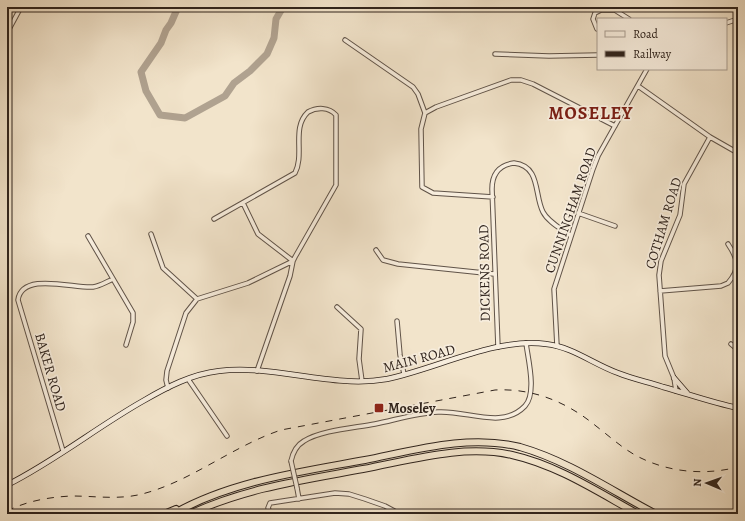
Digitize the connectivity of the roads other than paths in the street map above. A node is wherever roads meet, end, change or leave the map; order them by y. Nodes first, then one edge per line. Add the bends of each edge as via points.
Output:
1 (21, 7) edge
2 (610, 7) edge
3 (615, 10) junction
4 (627, 18) edge
5 (738, 19) edge
6 (727, 23) edge
7 (597, 29) edge
8 (7, 33) edge
9 (345, 40) dead end
10 (495, 54) dead end
11 (597, 55) edge
12 (646, 70) edge
13 (638, 86) junction
14 (425, 113) junction
15 (615, 126) junction
16 (710, 137) junction
17 (738, 153) edge
18 (493, 197) junction
19 (243, 203) junction
20 (578, 214) junction
21 (214, 219) dead end
22 (615, 226) dead end
23 (151, 234) dead end
24 (88, 236) dead end
25 (571, 236) junction
26 (728, 244) dead end
27 (376, 250) dead end
28 (293, 260) junction
29 (494, 274) junction
30 (113, 278) junction
31 (660, 291) junction
32 (197, 299) junction
33 (337, 307) dead end
34 (397, 321) dead end
35 (526, 343) junction
36 (126, 344) dead end
37 (730, 344) dead end
38 (557, 346) junction
39 (498, 348) junction
40 (738, 350) edge
41 (258, 371) junction
42 (404, 374) junction
43 (674, 378) junction
44 (188, 379) junction
45 (362, 381) junction
46 (168, 388) junction
47 (676, 391) junction
48 (688, 394) junction
49 (738, 408) edge
50 (227, 436) dead end
51 (63, 451) junction
52 (8, 483) edge
53 (299, 499) junction
54 (192, 504) junction
55 (164, 514) edge
56 (173, 514) edge
57 (190, 514) edge
58 (271, 514) edge
59 (400, 514) edge
60 (638, 514) edge
61 (656, 514) edge

1 - 8 street
2 - 3 street
3 - 4 street
3 - 7 street via 601,10 595,13 593,19
5 - 6 street
9 - 14 street via 413,87
10 - 11 street
12 - 13 street, CUNNINGHAM ROAD
13 - 15 street, CUNNINGHAM ROAD
13 - 16 street
14 - 15 street via 516,79 533,84
14 - 18 street via 422,129 421,183 424,190 433,193
15 - 20 street, CUNNINGHAM ROAD via 598,156
16 - 17 street
16 - 31 street, COTHAM ROAD via 683,188 680,215 660,267
18 - 25 street, DICKENS ROAD via 492,181 497,170 510,164 521,165 529,169 533,175 544,213
18 - 29 street, DICKENS ROAD
19 - 21 street
19 - 28 street via 258,234
19 - 28 street via 295,173 303,116 317,109 334,112 338,120 336,185
20 - 22 street
20 - 25 street, CUNNINGHAM ROAD
23 - 32 street via 162,268
24 - 30 street
25 - 38 street, CUNNINGHAM ROAD via 554,289
26 - 31 street via 736,256 737,263 728,283 720,286
27 - 29 street via 383,260 398,264
28 - 32 street via 248,283
28 - 41 street
29 - 39 street, DICKENS ROAD
30 - 36 street via 133,313 134,322
30 - 51 street, BAKER ROAD via 100,286 29,286 20,293 18,300
31 - 43 street, COTHAM ROAD via 665,356
32 - 46 street via 186,313 167,371
33 - 45 street via 361,329 359,359
34 - 42 street
35 - 38 main road, MAIN ROAD
35 - 39 main road, MAIN ROAD
35 - 53 street, bridge via 531,393 525,406 500,419 438,412 304,440 293,452 291,461
37 - 40 street
38 - 47 main road, MAIN ROAD via 617,373
39 - 42 main road, MAIN ROAD
41 - 44 main road, MAIN ROAD via 219,371
41 - 45 main road, MAIN ROAD
42 - 45 main road, MAIN ROAD
43 - 47 street, COTHAM ROAD
43 - 48 main road
44 - 46 main road, MAIN ROAD
44 - 50 street
46 - 51 main road, MAIN ROAD
47 - 48 main road, MAIN ROAD
48 - 49 main road, MAIN ROAD
51 - 52 main road, MAIN ROAD
53 - 58 street via 270,503 268,508
53 - 59 street via 335,493 349,494
54 - 55 highway
54 - 56 highway
54 - 61 highway via 259,481 435,446 483,442 519,447 558,461
57 - 60 highway via 227,499 272,487 442,454 486,451 517,456 550,467

